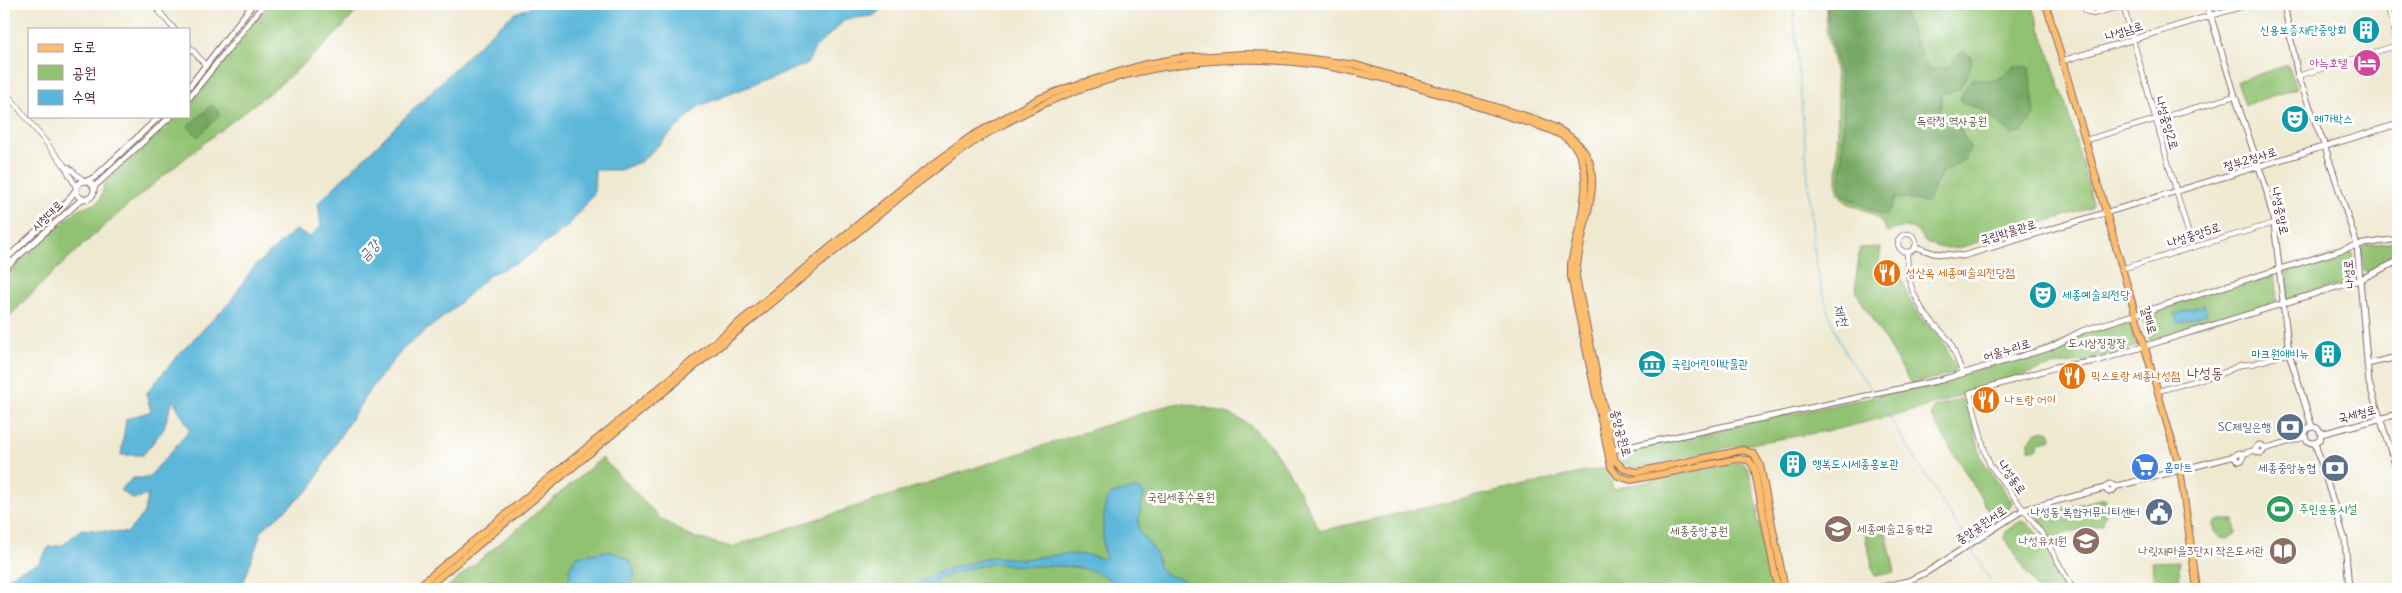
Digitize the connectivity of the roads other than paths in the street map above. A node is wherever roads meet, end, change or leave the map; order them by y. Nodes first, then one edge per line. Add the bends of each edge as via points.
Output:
1 (152, 4) edge
2 (254, 4) edge
3 (264, 4) edge
4 (2046, 4) edge
5 (2083, 4) edge
6 (2207, 4) edge
7 (2249, 4) edge
8 (2284, 4) edge
9 (2387, 4) edge
10 (2126, 5) edge
11 (2211, 15) junction
12 (173, 28) edge
13 (2133, 39) junction
14 (2398, 45) edge
15 (190, 47) edge
16 (2062, 61) junction
17 (206, 66) junction
18 (2298, 76) junction
19 (190, 86) edge
20 (4, 90) edge
21 (2235, 96) junction
22 (190, 97) edge
23 (12, 101) junction
24 (4, 108) edge
25 (158, 118) edge
26 (169, 118) edge
27 (1531, 120) junction
28 (2155, 120) junction
29 (2398, 124) edge
30 (2086, 140) junction
31 (2325, 147) junction
32 (58, 157) junction
33 (1587, 164) junction
34 (2260, 166) junction
35 (85, 181) junction
36 (94, 187) junction
37 (76, 189) junction
38 (2177, 191) junction
39 (82, 199) junction
40 (2106, 212) junction
41 (2274, 223) junction
42 (2398, 239) edge
43 (2357, 245) junction
44 (1916, 246) junction
45 (2192, 246) junction
46 (1907, 252) junction
47 (4, 261) edge
48 (2398, 261) edge
49 (4, 269) edge
50 (2121, 269) junction
51 (2279, 269) junction
52 (2359, 280) junction
53 (2283, 303) junction
54 (2136, 314) junction
55 (2145, 346) junction
56 (2289, 353) junction
57 (2398, 357) edge
58 (2366, 364) junction
59 (1963, 374) junction
60 (2158, 391) junction
61 (1970, 393) joint
62 (2398, 414) edge
63 (2379, 419) junction
64 (2312, 427) junction
65 (2321, 434) junction
66 (2305, 438) junction
67 (2315, 443) junction
68 (1613, 450) junction
69 (2180, 469) junction
70 (2398, 474) edge
71 (2023, 510) junction
72 (415, 589) edge
73 (425, 589) edge
74 (1779, 589) edge
75 (1785, 589) edge
76 (1873, 589) edge
77 (2072, 589) edge
78 (2197, 589) edge
79 (2349, 589) edge

1 - 12 street
2 - 17 street
3 - 22 street
4 - 16 main road, 갈매로
5 - 10 street via 2091,14
6 - 11 street, 나성중앙로
7 - 11 street, 나성남로
8 - 18 street, 나성로
9 - 14 street
10 - 13 street, 나성중앙2로
11 - 13 street, 나성남로
11 - 21 street, 나성중앙로
13 - 16 street, 나성남로
13 - 28 street, 나성중앙2로
14 - 18 street
15 - 17 street
16 - 30 main road, 갈매로
17 - 19 street
18 - 31 street, 나성로
20 - 23 street
21 - 28 street
21 - 34 street, 나성중앙로
23 - 24 street
23 - 32 street
25 - 35 street via 95,177
26 - 36 street
27 - 33 main road via 1552,127 1568,140
27 - 72 main road via 1356,65 1283,55 1180,58 1085,81 1038,99 970,137 906,184
27 - 73 main road via 1355,72 1273,61 1211,61 1143,71 1111,78 1040,105 973,142 910,189
28 - 30 street
28 - 38 street, 나성중앙2로
29 - 31 street, 정부2청사로
30 - 40 main road, 갈매로
31 - 34 street, 정부2청사로
31 - 43 street, 나성로
32 - 35 street
32 - 37 street
33 - 68 main road, 중앙공원로 via 1593,180 1592,194 1577,258 1576,277
33 - 74 main road, 중앙공원로 via 1586,192 1571,276 1611,467 1618,476 1630,480 1737,459 1749,460 1754,467
34 - 38 street, 정부2청사로
34 - 41 street, 나성중앙로
35 - 36 street
35 - 37 street
36 - 39 street via 91,197
37 - 39 street
37 - 47 street, 시청대로 via 66,203
38 - 40 street, 정부2청사로
38 - 45 street, 나성중앙2로
39 - 49 street, 시청대로
40 - 44 street, 국립박물관로 via 1962,256 1933,253
40 - 50 main road, 갈매로
41 - 45 street, 나성중앙5로
41 - 51 street, 나성중앙로
42 - 43 street, 어울누리로
43 - 51 street, 어울누리로
43 - 52 street, 나성로
44 - 46 street
44 - 46 street via 1914,237 1903,235 1898,246
45 - 50 street, 나성중앙5로
46 - 59 street via 1913,292 1924,313 1950,342
48 - 52 street
50 - 54 main road, 갈매로
51 - 53 street, 나성중앙로
51 - 54 street, 어울누리로
52 - 53 street
52 - 58 street, 나성로
53 - 55 street
53 - 56 street, 나성중앙로
54 - 55 main road, 갈매로
54 - 59 street, 어울누리로 via 2082,331 2049,348
55 - 60 main road, 갈매로
55 - 61 street via 2097,361 2056,367
56 - 60 street
56 - 64 street, 나성중앙로
57 - 58 street
58 - 63 street, 나성로 via 2368,384
59 - 68 street, 어울누리로
60 - 69 main road, 갈매로
61 - 71 street, 나성동로 via 1990,465
62 - 63 street, 국세청로
63 - 65 street, 국세청로
63 - 70 street, 나성로
64 - 65 street via 2319,429
64 - 66 street via 2305,432
65 - 67 street
66 - 67 street
66 - 69 street via 2264,449 2260,445 2256,450
67 - 79 street via 2345,540
68 - 75 main road, 중앙공원로 via 1619,466 1637,472 1743,450 1754,454 1760,465
69 - 71 street, 중앙공원서로 via 2114,487 2110,484 2106,488
69 - 78 main road, 갈매로
71 - 76 street, 중앙공원서로 via 1927,572 1908,581
71 - 77 street, 나성동로 via 2053,550

